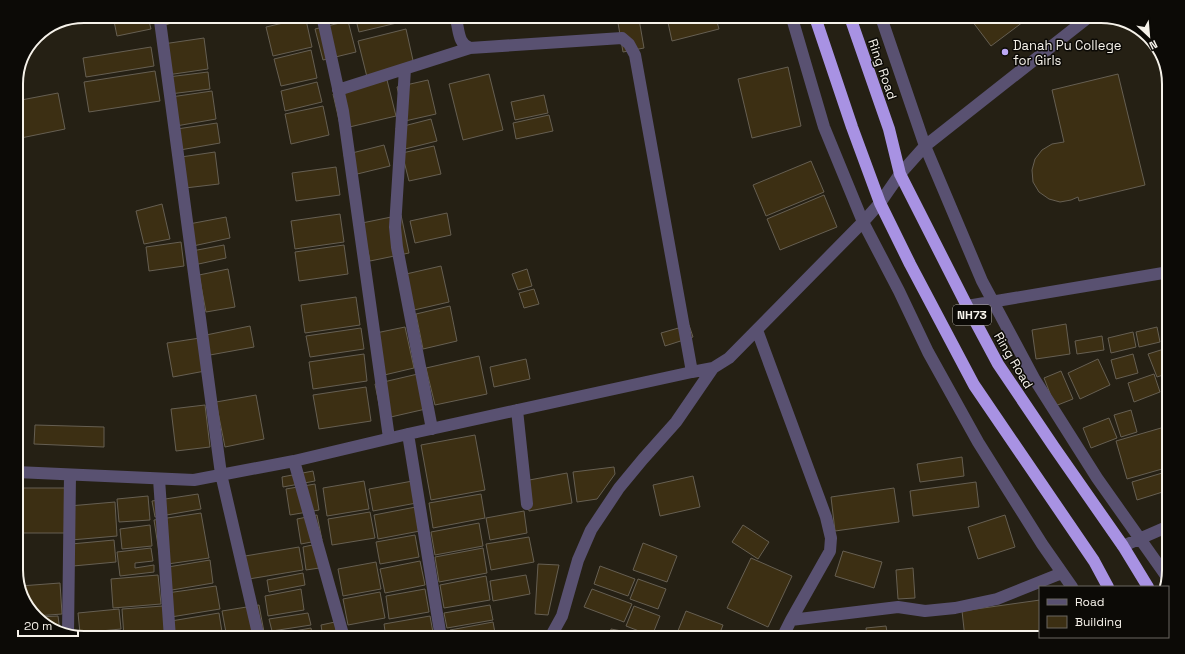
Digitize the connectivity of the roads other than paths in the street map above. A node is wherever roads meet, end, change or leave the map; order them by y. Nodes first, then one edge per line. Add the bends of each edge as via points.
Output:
1 (160, 23) edge
2 (324, 23) edge
3 (457, 23) edge
4 (793, 23) edge
5 (817, 23) edge
6 (852, 23) edge
7 (883, 23) edge
8 (1081, 23) edge
9 (470, 48) junction
10 (405, 69) junction
11 (338, 90) junction
12 (925, 146) junction
13 (900, 174) junction
14 (880, 203) junction
15 (863, 222) junction
16 (1162, 273) edge
17 (993, 301) junction
18 (967, 306) junction
19 (757, 330) junction
20 (713, 368) junction
21 (692, 372) junction
22 (517, 410) junction
23 (432, 429) junction
24 (408, 434) junction
25 (389, 438) junction
26 (294, 461) junction
27 (23, 472) edge
28 (221, 474) junction
29 (70, 475) junction
30 (159, 479) junction
31 (527, 504) dead end
32 (1162, 529) edge
33 (1140, 539) junction
34 (1123, 546) junction
35 (1162, 570) edge
36 (1062, 572) junction
37 (1071, 586) edge
38 (1107, 586) edge
39 (1147, 586) edge
40 (791, 620) junction
41 (68, 629) edge
42 (170, 631) edge
43 (257, 631) edge
44 (342, 631) edge
45 (440, 631) edge
46 (554, 631) edge
47 (786, 631) edge

1 - 28 street
2 - 11 street
3 - 9 street via 460,39
4 - 15 street via 824,127
5 - 14 highway, NH73
6 - 13 highway, Ring Road / NH73 via 889,128
7 - 12 street
8 - 12 street
9 - 10 street
9 - 21 street via 622,38 629,44 635,55
10 - 11 street
10 - 23 street via 395,227
11 - 25 street
12 - 13 street
12 - 17 street via 982,281
13 - 14 street
13 - 18 highway, Ring Road / NH73
14 - 15 street
14 - 38 highway, NH73 via 974,385 1094,561
15 - 19 street
15 - 36 street via 928,352 978,442
16 - 17 street
17 - 18 street
17 - 33 street via 1035,380
18 - 34 highway, Ring Road / NH73 via 998,364
19 - 20 street via 729,358
19 - 40 street via 826,517 831,538 830,551
20 - 21 street
20 - 46 street via 676,422 619,488 591,530 578,560 562,616
21 - 22 street
22 - 23 street
22 - 31 street
23 - 24 street
24 - 25 street
24 - 45 street
25 - 26 street
26 - 28 street
26 - 44 street
27 - 29 street
28 - 30 street via 194,480
28 - 43 street
29 - 30 street
29 - 41 street
30 - 42 street
32 - 33 street
33 - 34 street
33 - 35 street
34 - 39 highway, Ring Road / NH73
36 - 37 street
36 - 40 street via 997,599 955,608 925,611 898,607
40 - 47 street

